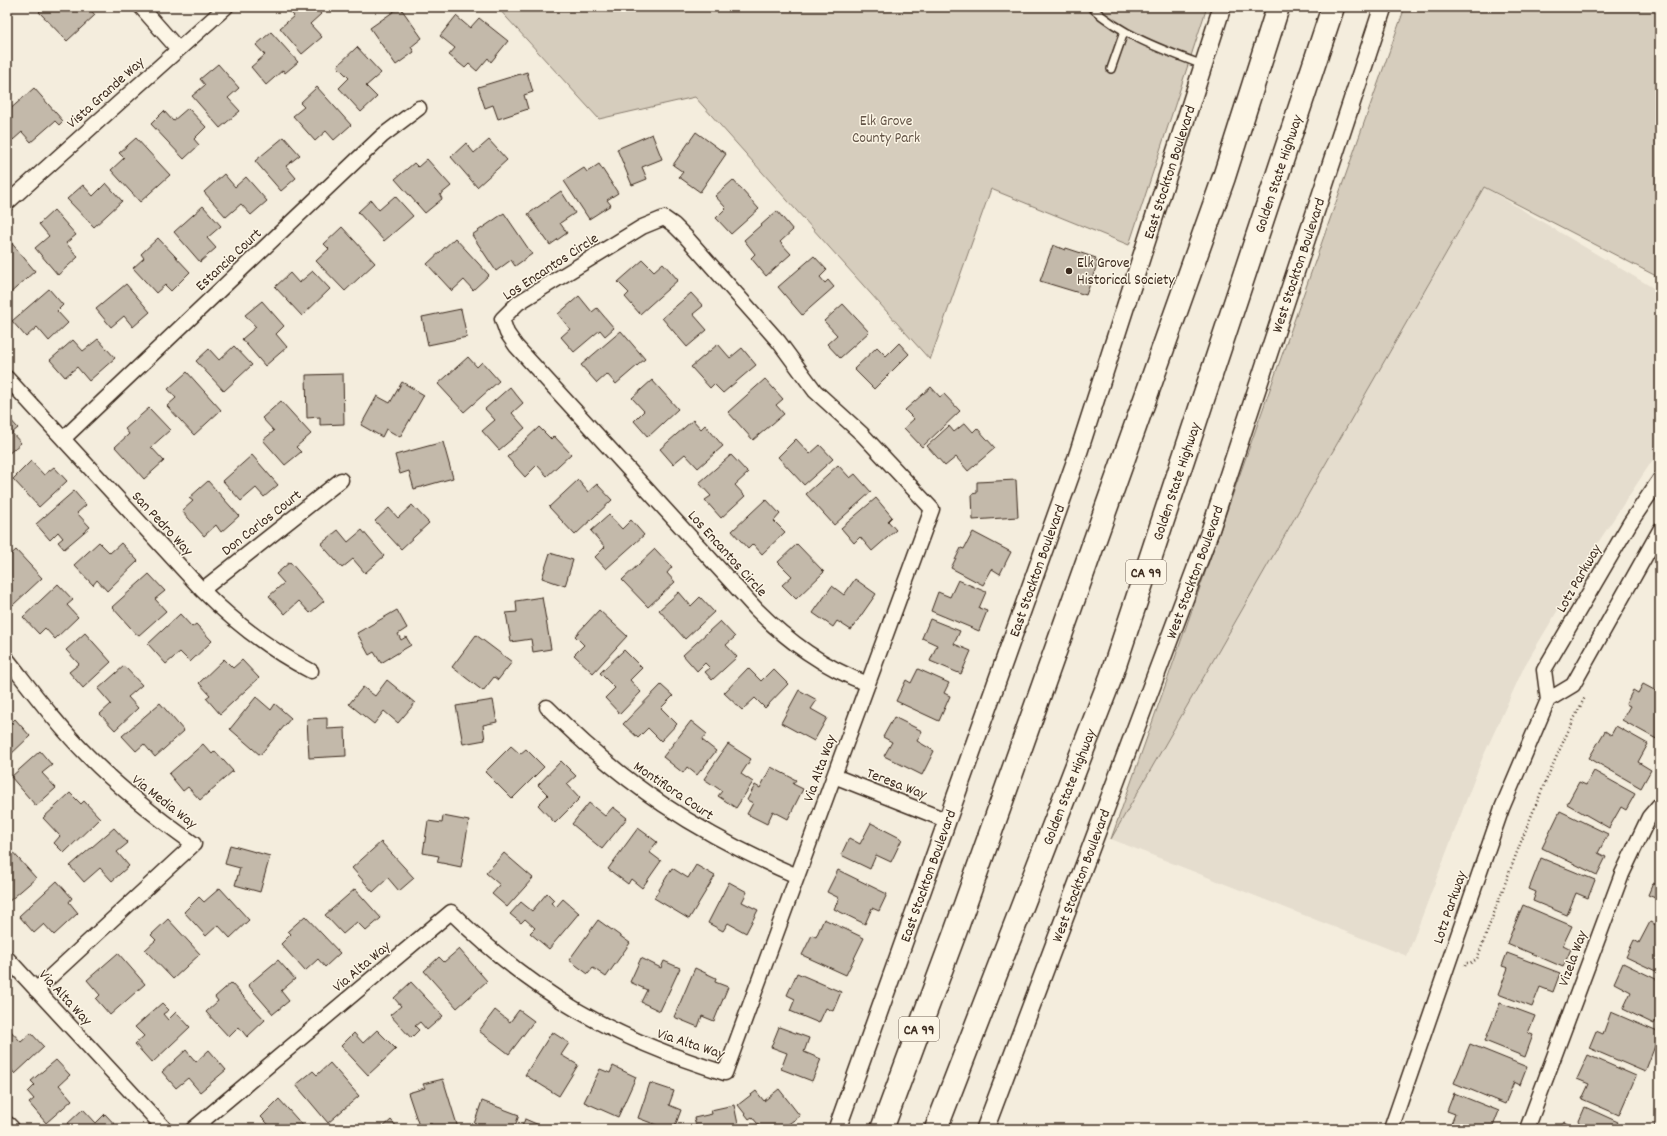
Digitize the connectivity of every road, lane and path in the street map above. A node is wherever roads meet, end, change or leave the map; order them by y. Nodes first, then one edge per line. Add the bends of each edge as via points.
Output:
1 (140, 7) edge
2 (226, 7) edge
3 (1091, 7) edge
4 (1222, 7) edge
5 (1278, 7) edge
6 (1333, 7) edge
7 (1383, 7) edge
8 (1124, 32) junction
9 (178, 49) junction
10 (1203, 65) junction
11 (1111, 69) dead end
12 (419, 108) dead end
13 (7, 203) edge
14 (7, 378) edge
15 (63, 439) junction
16 (1660, 479) edge
17 (341, 480) dead end
18 (932, 509) joint
19 (1660, 530) edge
20 (202, 590) junction
21 (7, 659) edge
22 (311, 671) dead end
23 (868, 684) junction
24 (1587, 691) dead end
25 (1548, 700) junction
26 (548, 707) dead end
27 (834, 776) junction
28 (1660, 804) edge
29 (948, 821) junction
30 (797, 876) junction
31 (7, 958) edge
32 (1464, 971) dead end
33 (36, 990) junction
34 (7, 1125) edge
35 (11, 1129) edge
36 (164, 1129) edge
37 (193, 1129) edge
38 (837, 1129) edge
39 (882, 1129) edge
40 (936, 1129) edge
41 (986, 1129) edge
42 (1391, 1129) edge
43 (1527, 1129) edge

1 - 9 street
2 - 9 street, Vista Grande Way
3 - 8 lane
4 - 10 street, East Stockton Boulevard
5 - 39 highway, CA 99 via 1221,184 956,930
6 - 40 highway, Golden State Highway / CA 99 via 1111,676
7 - 41 street, West Stockton Boulevard via 1210,531
8 - 10 lane
8 - 11 lane
9 - 13 street, Vista Grande Way
10 - 29 street, East Stockton Boulevard via 1078,457
12 - 15 street, Estancia Court via 382,136
14 - 15 street, San Pedro Way
15 - 20 street, San Pedro Way
16 - 25 street, Lotz Parkway via 1630,523 1544,670
17 - 20 street, Don Carlos Court
18 - 23 street, Via Alta Way
18 - 23 street, Los Encantos Circle via 862,434 815,391 780,342 686,237 664,218 642,227 518,303 502,319 516,346 756,609 781,633 813,657 847,676
19 - 25 street via 1572,685
20 - 22 street, San Pedro Way via 259,641
21 - 33 street, Via Media Way via 87,756 154,816 194,844
23 - 27 street, Via Alta Way
24 - 32 path via 1533,810 1477,959 1470,964 1466,963
25 - 42 street, Lotz Parkway via 1502,808
26 - 30 street, Montiflora Court via 626,779 666,807 748,855
27 - 29 street, Teresa Way
27 - 30 street, Via Alta Way
28 - 43 street, Vizela Way via 1650,817 1622,874
29 - 38 street, East Stockton Boulevard
30 - 37 street, Via Alta Way via 724,1073 646,1046 608,1029 572,1008 504,961 452,912
31 - 33 street, Via Alta Way
33 - 36 street, Via Alta Way
34 - 35 street

